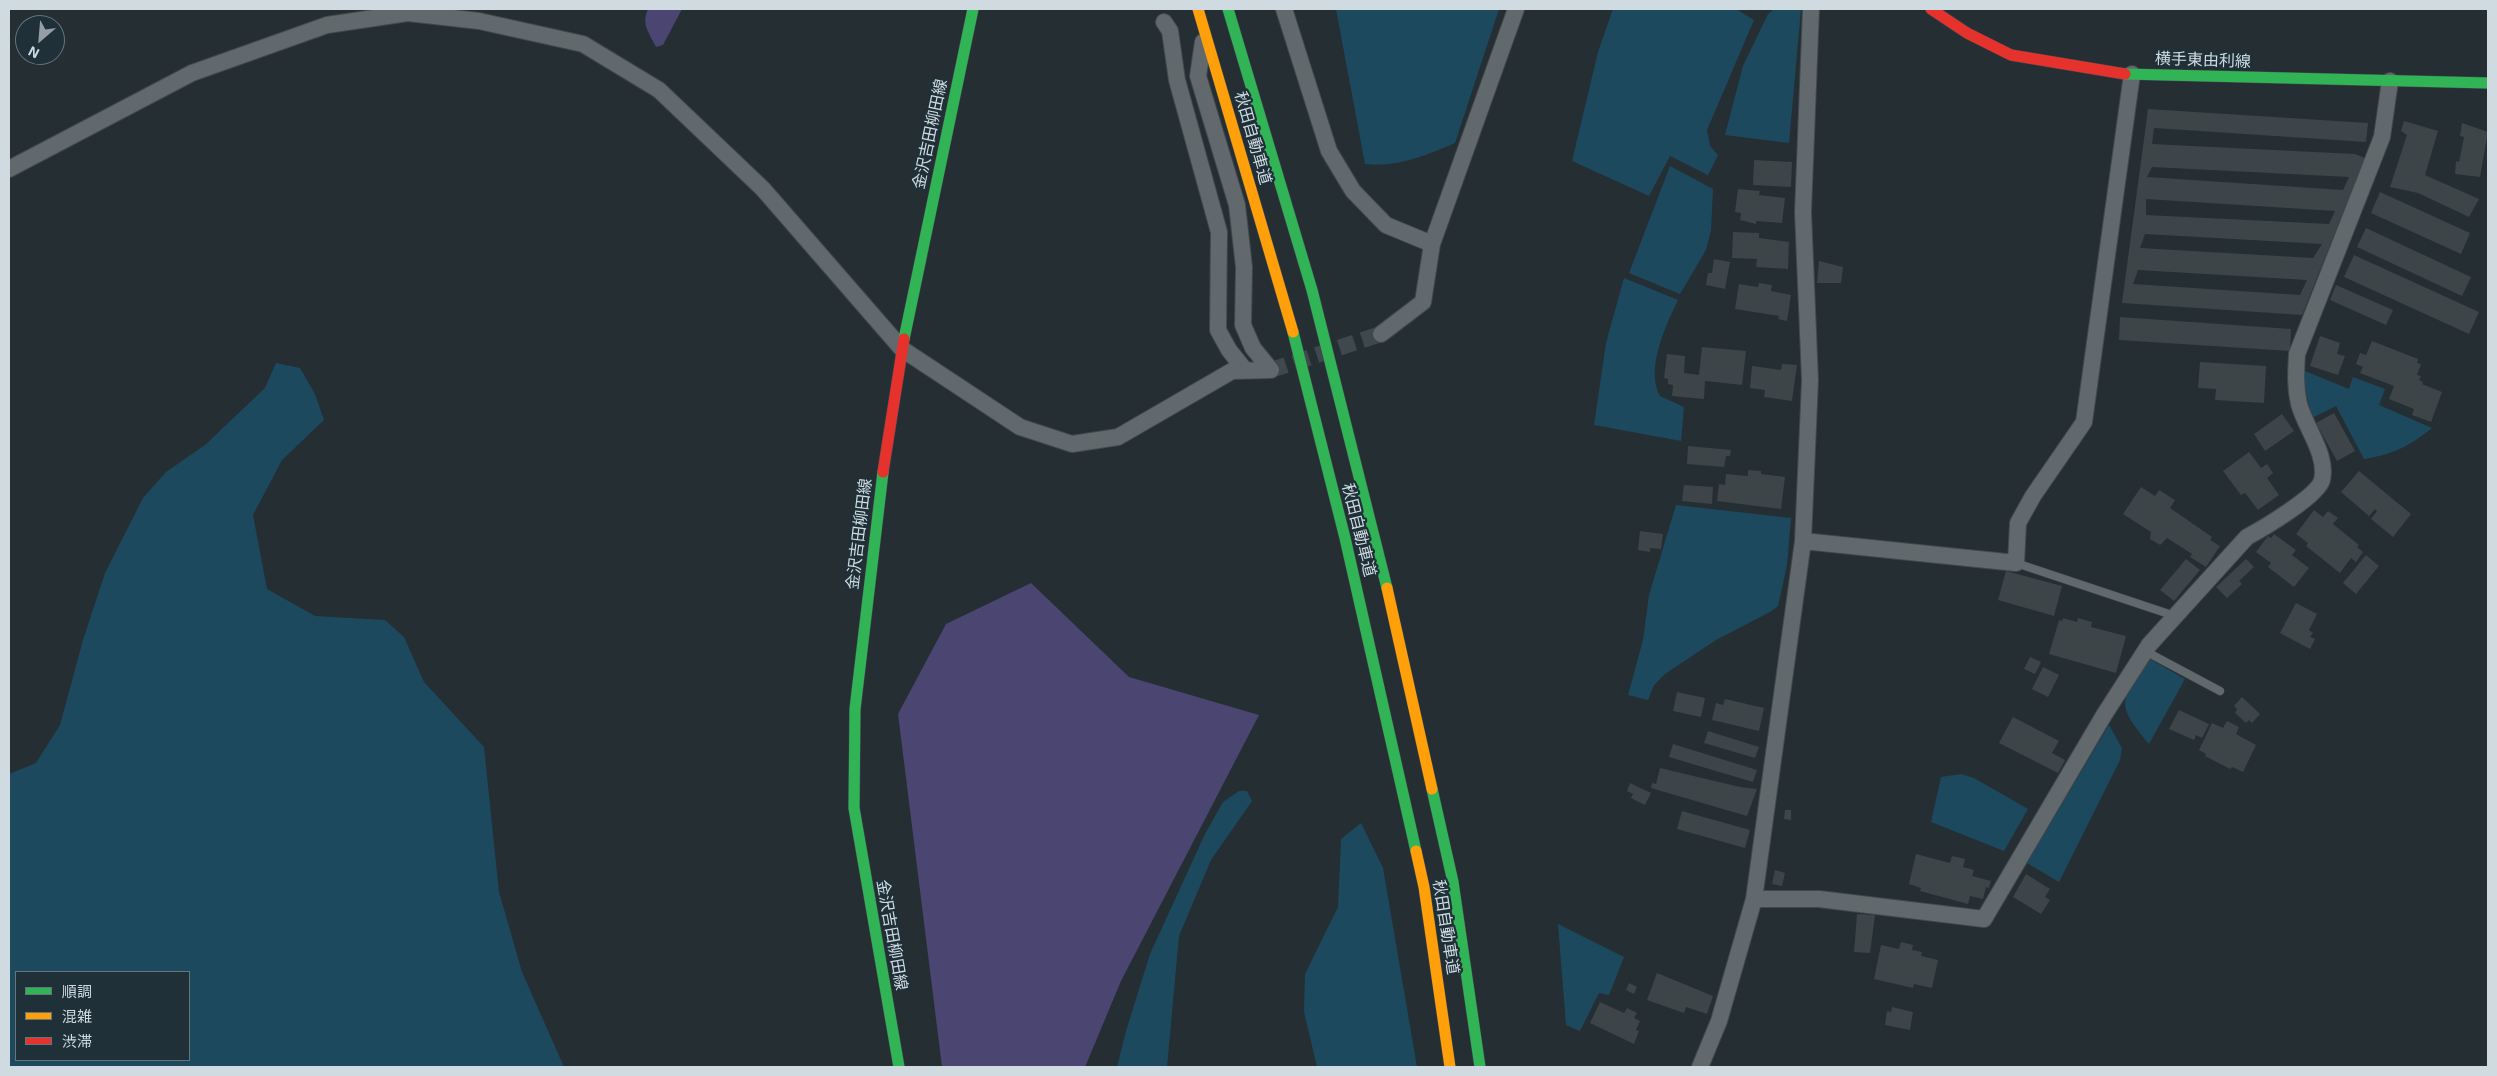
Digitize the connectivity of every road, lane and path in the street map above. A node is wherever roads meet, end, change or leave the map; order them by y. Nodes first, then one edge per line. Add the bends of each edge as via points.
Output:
1 (973, 9) edge
2 (1198, 9) edge
3 (1228, 9) edge
4 (1284, 9) edge
5 (1516, 9) edge
6 (1811, 9) edge
7 (1931, 9) edge
8 (1164, 22) dead end
9 (1205, 31) junction
10 (2132, 74) junction
11 (2390, 81) junction
12 (2488, 83) edge
13 (9, 169) edge
14 (1432, 244) junction
15 (1381, 334) tunnel mouth
16 (902, 349) junction
17 (1245, 370) junction
18 (1802, 541) junction
19 (2016, 563) junction
20 (2175, 616) junction
21 (2145, 652) junction
22 (2220, 691) dead end
23 (1754, 899) junction
24 (899, 1067) edge
25 (1450, 1067) edge
26 (1480, 1067) edge
27 (1700, 1067) edge

1 - 16 main road, 金沢吉田柳田線
2 - 9 main road, 秋田自動車道
3 - 26 main road, 秋田自動車道 via 1312,290 1375,536 1453,882
4 - 14 street via 1329,151 1348,183 1386,225
5 - 14 street
6 - 18 street via 1803,212 1810,380
7 - 10 main road, 横手東由利線 via 1967,33 2011,55
8 - 17 street via 1170,31 1177,80 1219,232 1218,330
9 - 17 street via 1198,76 1237,205 1244,266 1243,325 1253,348 1271,370
9 - 25 main road, 秋田自動車道 via 1285,302 1345,538 1424,887
10 - 11 main road, 横手東由利線
10 - 19 street via 2084,422 2018,523
11 - 12 main road, 横手東由利線
11 - 20 street via 2382,137 2297,354 2299,403 2320,458 2322,481 2306,498 2247,537
13 - 16 street via 192,73 327,25 408,13 479,21 583,44 659,90 763,188
14 - 15 street via 1423,302
16 - 17 street via 1020,427 1072,444 1118,437 1232,371
16 - 24 main road, 金沢吉田柳田線 via 884,464 855,709 854,808
18 - 19 street
18 - 23 street
19 - 20 lane
20 - 21 street
21 - 22 lane
21 - 23 street via 2104,715 1984,919 1819,899
23 - 27 street via 1718,1021

